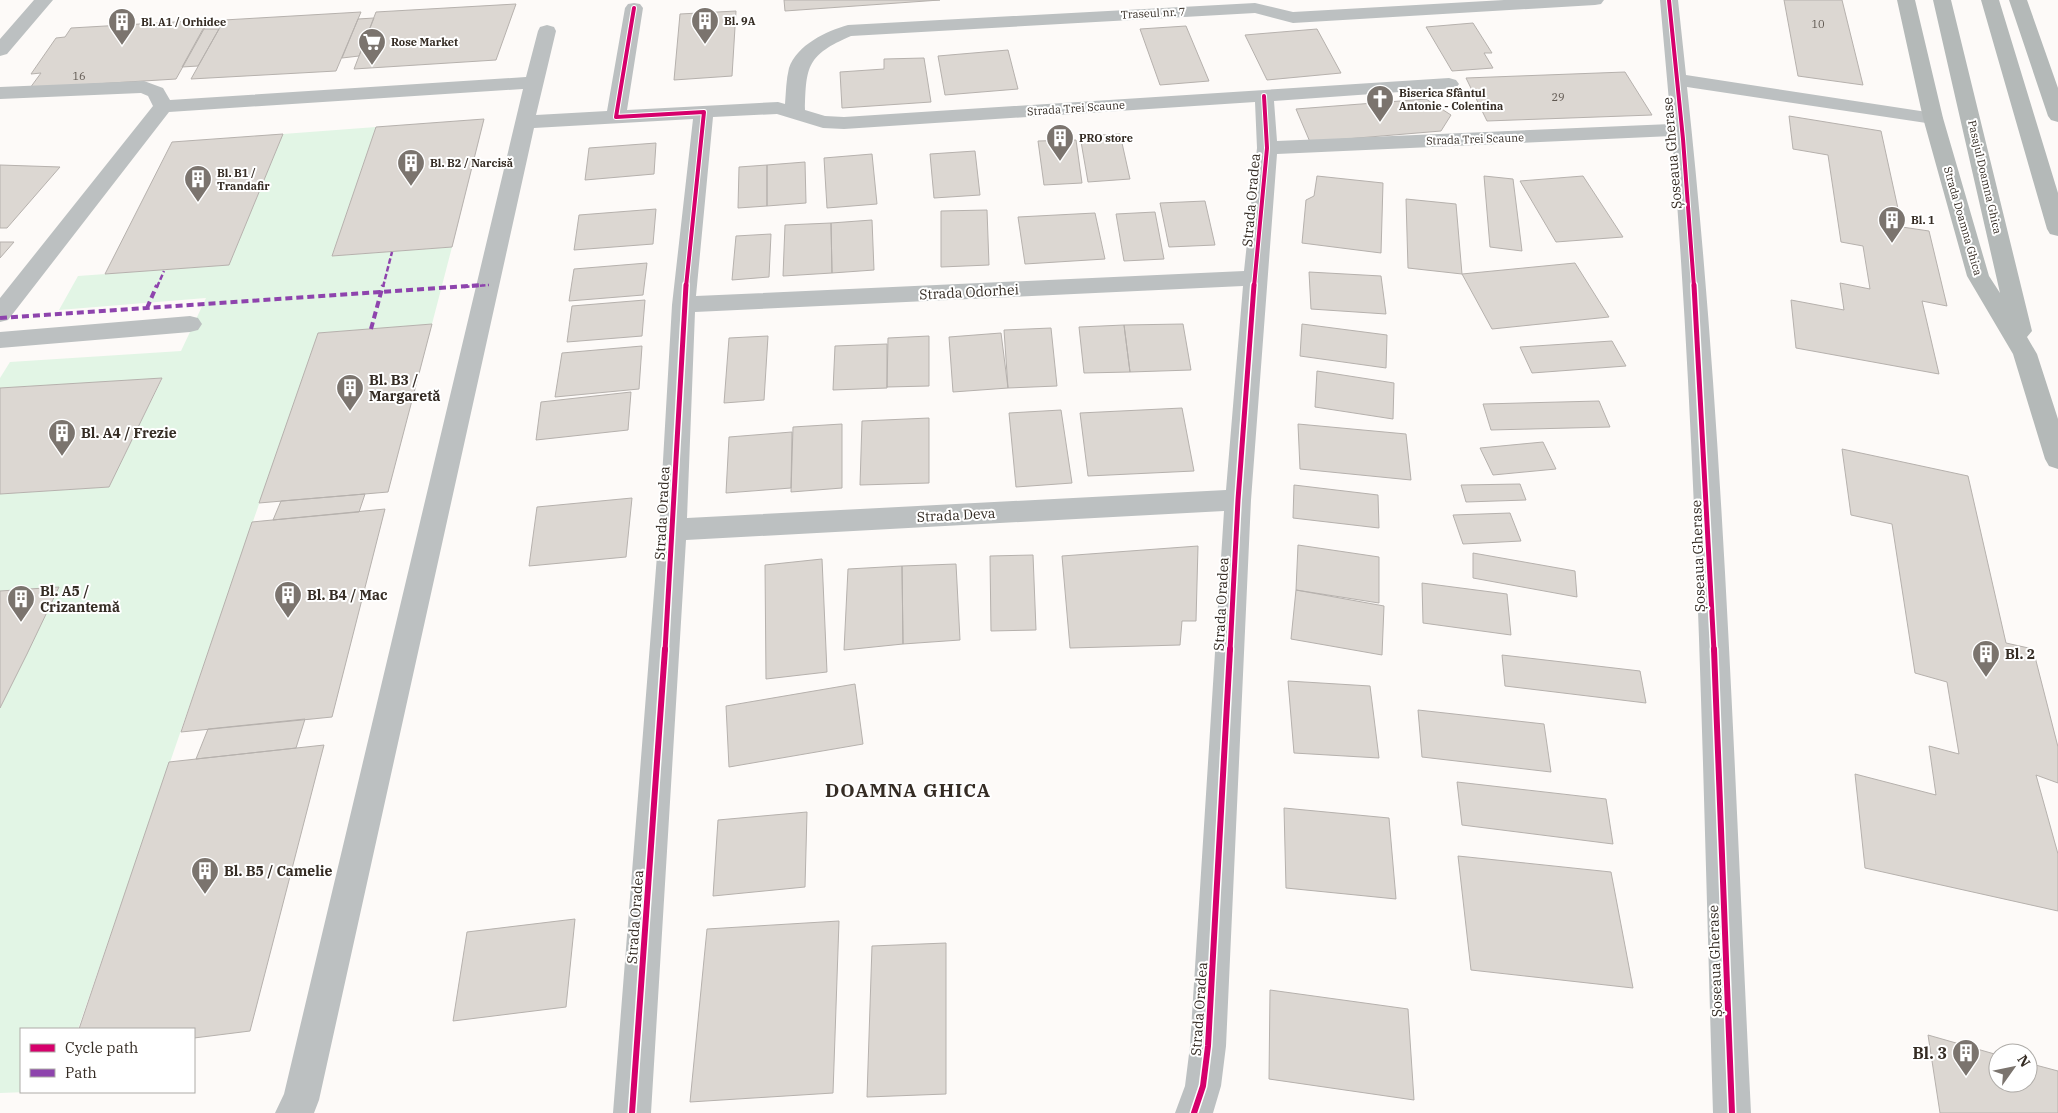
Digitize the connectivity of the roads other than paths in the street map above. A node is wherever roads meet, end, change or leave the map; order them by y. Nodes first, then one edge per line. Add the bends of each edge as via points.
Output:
1 (44, 0) edge
2 (1595, 0) edge
3 (1669, 0) edge
4 (1906, 0) edge
5 (1942, 0) edge
6 (1990, 0) edge
7 (2018, 0) edge
8 (634, 8) dead end
9 (547, 30) dead end
10 (0, 50) edge
11 (1678, 80) junction
12 (534, 82) junction
13 (1449, 84) dead end
14 (0, 93) edge
15 (1264, 96) junction
16 (163, 106) junction
17 (704, 112) junction
18 (795, 114) junction
19 (2058, 116) edge
20 (616, 117) junction
21 (1933, 118) junction
22 (525, 122) junction
23 (1682, 130) junction
24 (1267, 148) junction
25 (2058, 229) edge
26 (1254, 278) junction
27 (684, 305) junction
28 (0, 314) edge
29 (190, 324) dead end
30 (0, 340) edge
31 (2025, 354) junction
32 (2058, 460) edge
33 (1238, 500) junction
34 (673, 530) junction
35 (294, 1113) edge
36 (632, 1113) edge
37 (1194, 1113) edge
38 (1732, 1113) edge

1 - 10 street
2 - 18 street, Traseul nr. 7 via 1293,18 1254,8 848,31 832,36 801,62
3 - 11 street, Șoseaua Gherase
4 - 21 main road, Strada Doamna Ghica
5 - 31 main road, Pasajul Doamna Ghica
6 - 25 main road
7 - 19 main road
8 - 20 street
9 - 12 street
11 - 21 street, Șoseaua Gherase
11 - 23 street, Șoseaua Gherase
12 - 16 street
12 - 22 street
13 - 15 street, Strada Trei Scaune
14 - 16 street via 144,87 156,92
15 - 18 street, Strada Trei Scaune via 844,123 823,122
15 - 24 street, Strada Oradea
16 - 28 street
17 - 18 street, Strada Trei Scaune via 778,108
17 - 20 street
17 - 27 street, Strada Oradea
20 - 22 street
21 - 31 main road, Strada Doamna Ghica via 1978,276
22 - 35 street via 301,1100
23 - 24 street, Strada Trei Scaune
23 - 38 street, Șoseaua Gherase via 1701,379
24 - 26 street, Strada Oradea
26 - 27 street, Strada Odorhei
26 - 33 street, Strada Oradea
27 - 34 street, Strada Oradea
29 - 30 street
31 - 32 main road, Strada Doamna Ghica
33 - 34 street, Strada Deva
33 - 37 street, Strada Oradea via 1208,1046 1203,1086
34 - 36 street, Strada Oradea

